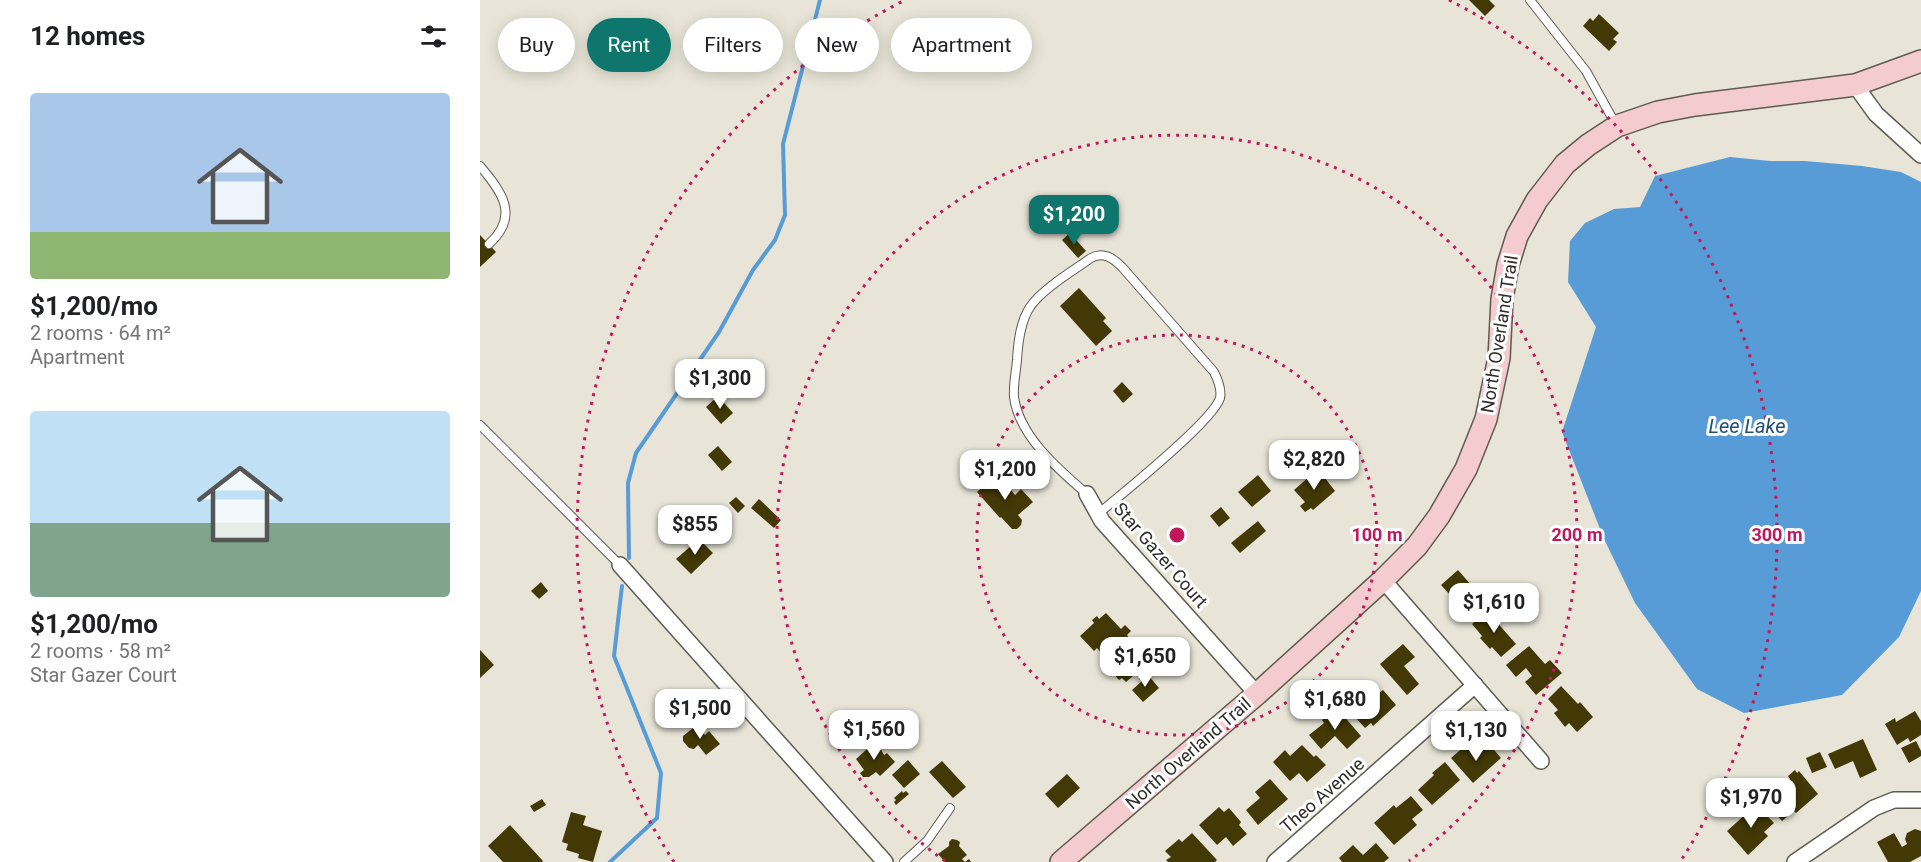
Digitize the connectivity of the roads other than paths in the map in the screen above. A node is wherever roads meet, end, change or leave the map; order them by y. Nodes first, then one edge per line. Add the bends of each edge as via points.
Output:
1 (1530, 0) edge
2 (1921, 61) edge
3 (1855, 85) junction
4 (1617, 126) junction
5 (1921, 155) edge
6 (480, 166) edge
7 (489, 244) dead end
8 (480, 425) edge
9 (1087, 494) joint
10 (1099, 513) junction
11 (620, 565) joint
12 (1383, 580) junction
13 (1475, 686) junction
14 (1257, 694) junction
15 (1541, 760) dead end
16 (1921, 800) edge
17 (950, 808) dead end
18 (885, 862) edge
19 (904, 862) edge
20 (1061, 862) edge
21 (1275, 862) edge
22 (1795, 862) edge

1 - 4 lane via 1586,71
2 - 3 main road, North Overland Trail
3 - 4 main road, North Overland Trail via 1695,105
3 - 5 street via 1876,114
4 - 12 main road, North Overland Trail via 1565,164 1537,200 1517,236 1502,299 1499,358 1486,419 1466,469 1439,516 1417,546
6 - 7 lane via 506,205 506,218
8 - 11 lane
9 - 10 street, Star Gazer Court
9 - 10 lane via 1030,436 1018,414 1014,394 1020,331 1030,306 1091,258 1103,255 1122,267 1214,372 1221,395 1194,430
10 - 14 street, Star Gazer Court via 1102,521
11 - 18 street
12 - 13 street
12 - 14 main road, North Overland Trail
13 - 15 street
13 - 21 street, Theo Avenue
14 - 20 main road, North Overland Trail
16 - 22 street via 1894,800 1874,808
17 - 19 lane via 927,841

